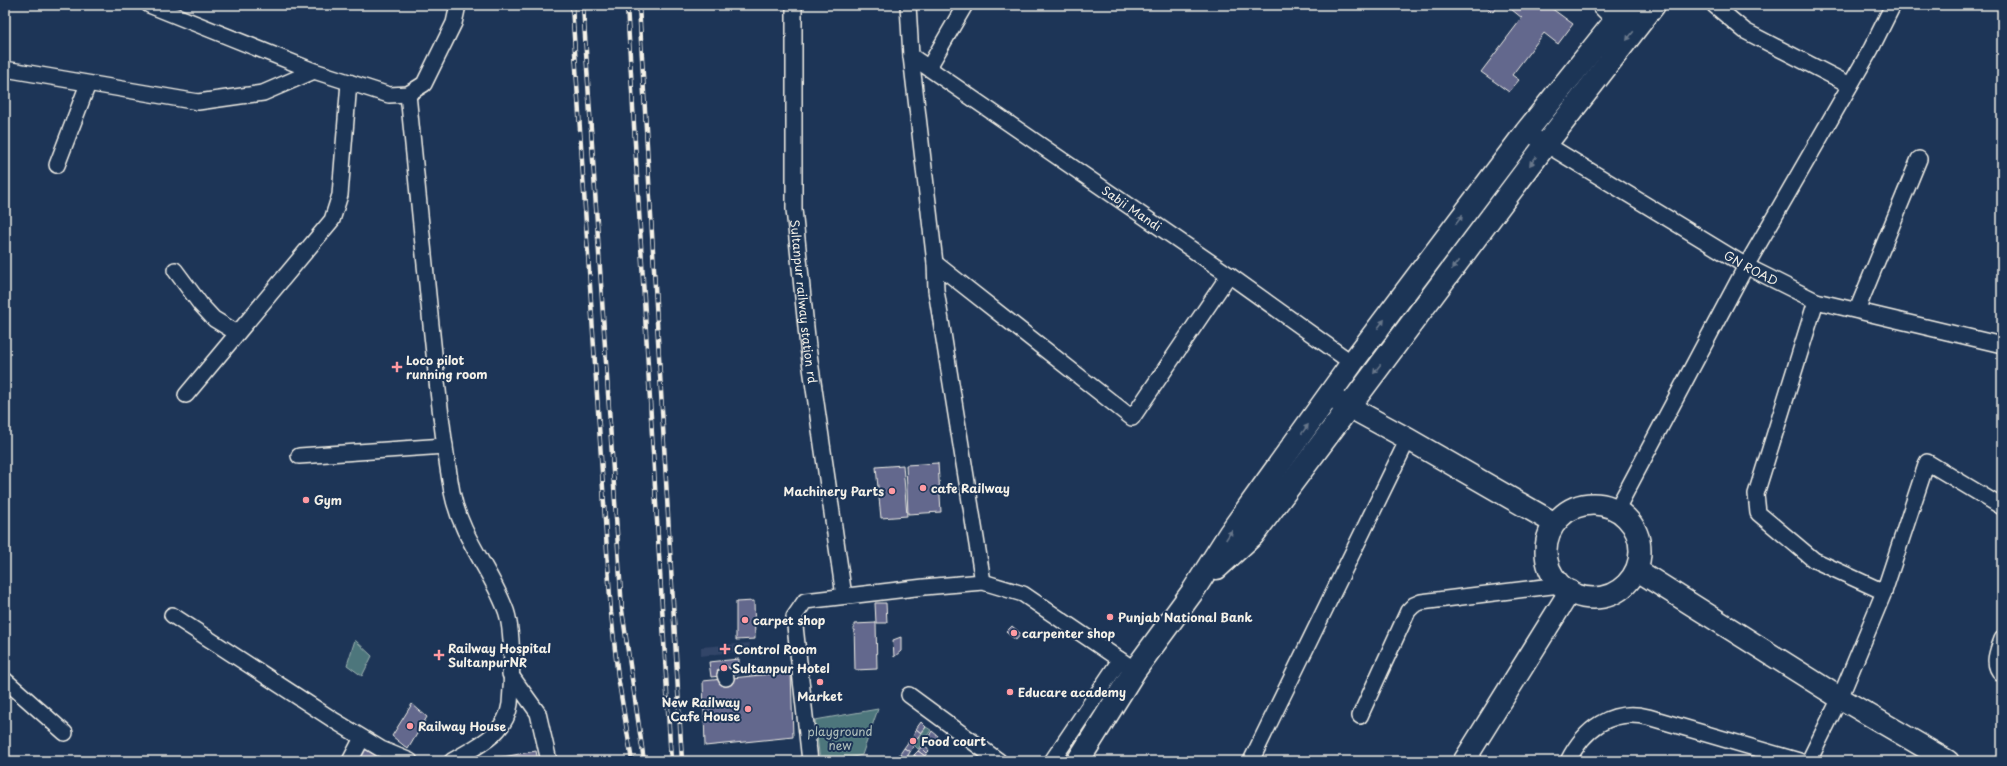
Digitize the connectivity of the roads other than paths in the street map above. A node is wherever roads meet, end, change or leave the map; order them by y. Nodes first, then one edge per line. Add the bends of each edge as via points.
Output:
1 (150, 5) edge
2 (458, 5) edge
3 (794, 5) edge
4 (908, 5) edge
5 (965, 5) edge
6 (1654, 5) edge
7 (1714, 5) edge
8 (1893, 5) edge
9 (1616, 10) edge
10 (911, 56) junction
11 (929, 67) junction
12 (5, 69) edge
13 (314, 71) junction
14 (349, 82) junction
15 (88, 84) junction
16 (1850, 86) junction
17 (408, 94) junction
18 (1526, 132) junction
19 (1546, 144) junction
20 (1919, 159) dead end
21 (57, 165) dead end
22 (935, 263) junction
23 (1746, 266) junction
24 (175, 270) dead end
25 (1229, 275) junction
26 (1816, 301) junction
27 (1857, 310) junction
28 (238, 333) junction
29 (2002, 345) edge
30 (1352, 362) junction
31 (186, 395) dead end
32 (1328, 396) junction
33 (1349, 407) junction
34 (1408, 439) junction
35 (446, 446) junction
36 (299, 456) dead end
37 (2002, 507) edge
38 (1617, 509) junction
39 (1554, 523) junction
40 (1637, 570) junction
41 (983, 582) junction
42 (1565, 588) junction
43 (1193, 591) junction
44 (1884, 592) junction
45 (844, 596) junction
46 (172, 615) dead end
47 (2002, 639) edge
48 (1127, 670) junction
49 (510, 674) junction
50 (2002, 674) edge
51 (5, 680) edge
52 (909, 695) dead end
53 (1840, 698) junction
54 (1360, 716) dead end
55 (65, 733) dead end
56 (362, 738) junction
57 (1946, 760) edge
58 (350, 761) edge
59 (410, 761) edge
60 (452, 761) edge
61 (549, 761) edge
62 (810, 761) edge
63 (999, 761) edge
64 (1052, 761) edge
65 (1078, 761) edge
66 (1090, 761) edge
67 (1251, 761) edge
68 (1464, 761) edge
69 (1568, 761) edge
70 (1799, 761) edge
71 (1809, 761) edge

1 - 13 street
2 - 17 street via 454,23 424,84
3 - 45 street, Sultanpur railway station rd via 794,209 808,347
4 - 10 street
5 - 11 street
6 -> 19 main road
7 - 16 street via 1745,32
8 - 16 street
9 - 18 main road
10 - 11 street, Sabji Mandi
10 - 22 street
11 - 25 street, Sabji Mandi
12 - 15 street
13 - 14 street
13 - 15 street via 262,93 198,102
14 - 17 street via 389,95
14 - 28 street via 340,195 332,220
15 - 21 street
16 - 23 street
17 - 35 street via 439,405
18 - 19 street, GN ROAD
30 -> 18 main road
19 - 23 street, GN ROAD
19 -> 33 main road
20 - 27 street
22 - 25 street via 1132,418
22 - 41 street via 936,290
23 - 26 street, GN ROAD
23 - 38 street
24 - 28 street via 214,319
25 - 30 street, Sabji Mandi
26 - 27 street, GN ROAD
26 - 44 street via 1756,494 1758,513 1814,560
27 - 29 street, GN ROAD
28 - 31 street
30 - 32 main road
32 - 33 street
43 -> 32 main road via 1230,533
33 - 34 street
33 - 43 main road via 1253,535
34 - 39 street
34 - 67 street
35 - 36 street
35 - 49 street via 453,493 462,528 506,609 511,636
37 - 44 street via 1927,462
38 - 39 street via 1594,503 1571,508
38 - 40 street via 1634,525 1641,547
39 - 42 street via 1546,544 1548,567
40 - 42 street via 1623,588 1603,597 1580,597
40 - 53 street
41 - 45 street
41 - 48 street via 1023,594
42 - 54 street via 1421,602 1414,605 1408,611
42 - 68 street
43 - 48 main road
44 - 53 street
45 - 62 street via 805,601 794,616
46 - 56 street
47 - 50 street via 1996,657 1996,665
48 - 64 street
48 - 65 main road
48 - 66 street via 1140,679 1138,685
49 - 60 street via 508,715 500,729 492,737
49 - 61 street via 538,713
51 - 55 street
52 - 63 street
53 - 57 street
53 - 71 street
56 - 58 street
56 - 59 street
69 - 70 street via 1576,745 1589,731 1621,715 1630,714

